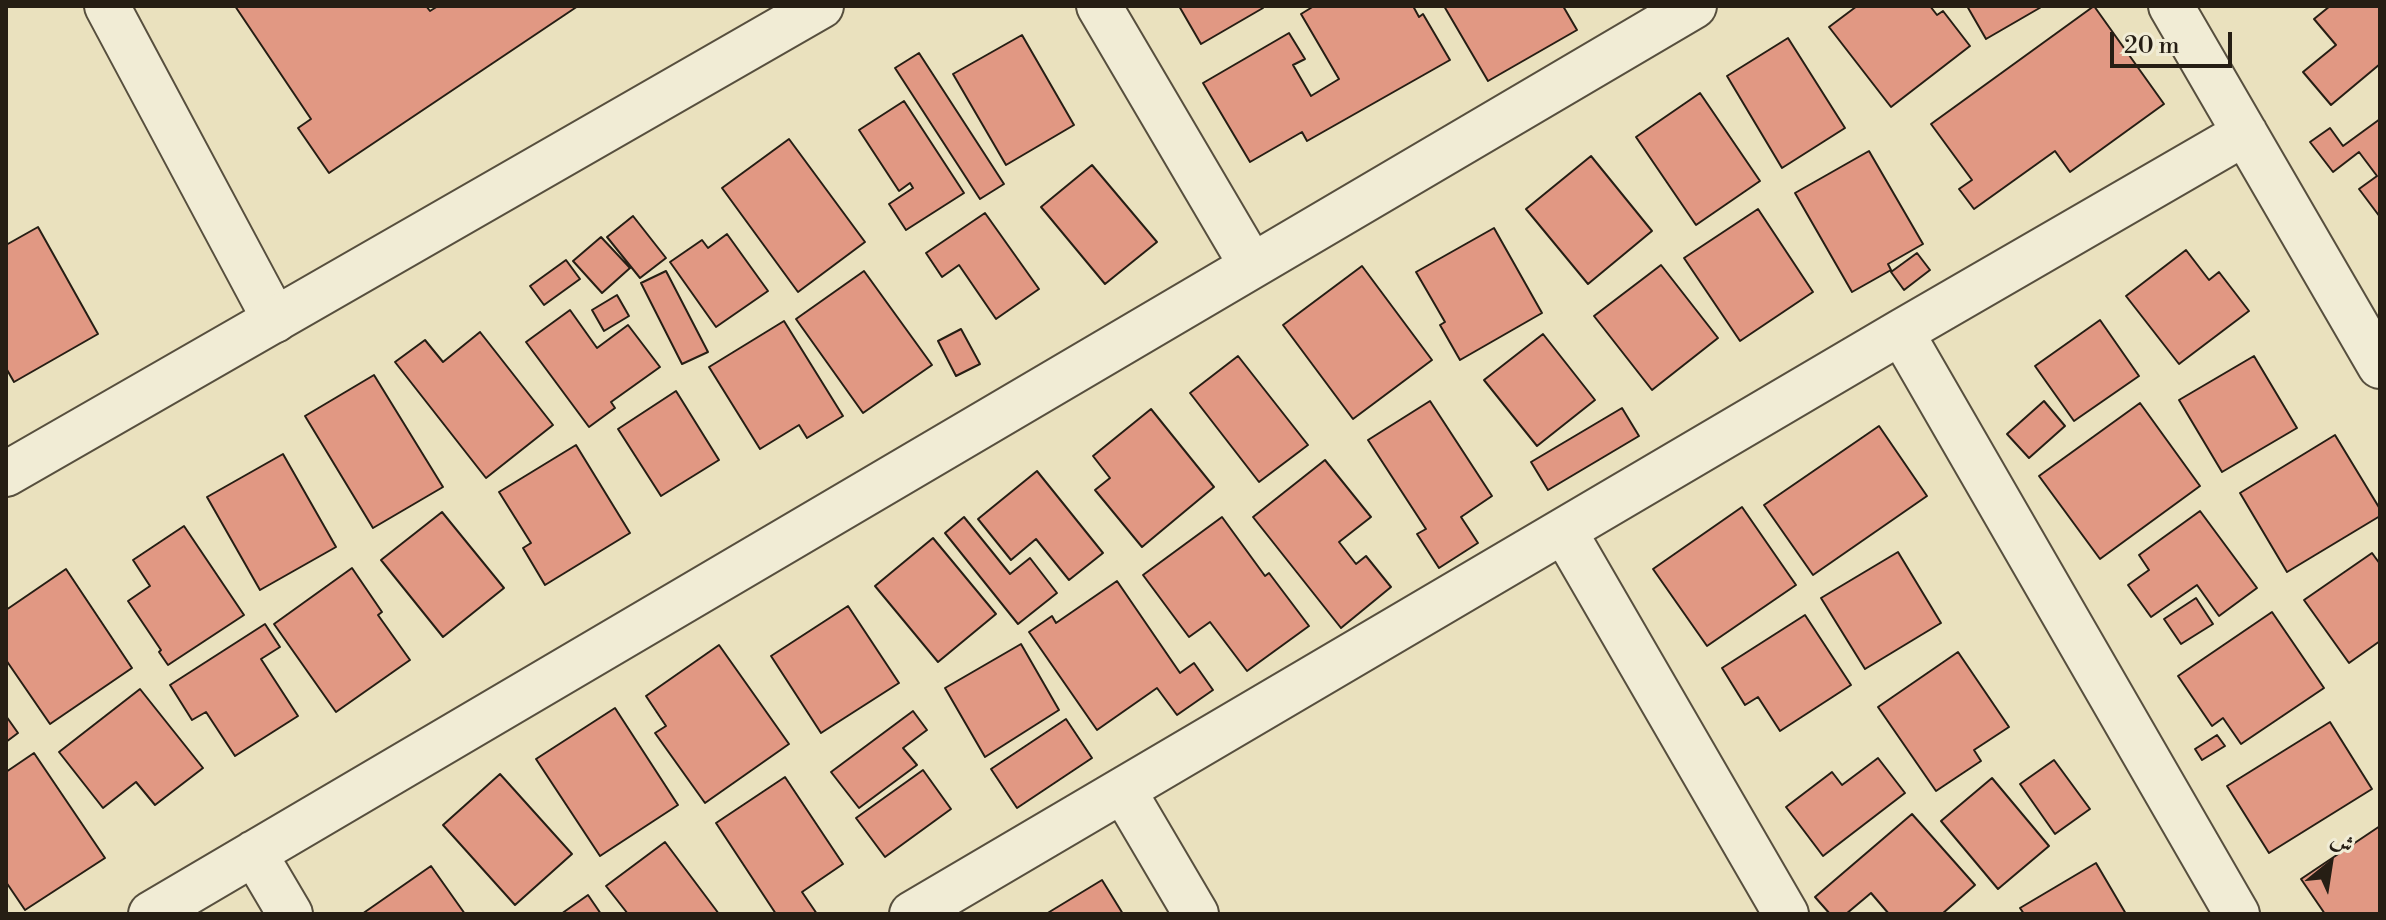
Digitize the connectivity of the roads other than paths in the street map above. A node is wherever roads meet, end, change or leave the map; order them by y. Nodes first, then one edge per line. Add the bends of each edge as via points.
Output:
1 (107, 6) edge
2 (821, 6) edge
3 (1099, 6) edge
4 (1694, 6) edge
5 (2171, 6) edge
6 (2245, 133) junction
7 (1252, 266) junction
8 (275, 320) junction
9 (1901, 332) junction
10 (2380, 366) edge
11 (6, 474) edge
12 (1564, 531) junction
13 (1123, 790) junction
14 (254, 853) junction
15 (151, 914) edge
16 (290, 914) edge
17 (912, 914) edge
18 (1196, 914) edge
19 (1786, 914) edge
20 (2237, 914) edge

1 - 8 street
2 - 8 street
3 - 7 street
4 - 7 street
5 - 6 street
6 - 9 street
6 - 10 street
7 - 14 street
8 - 11 street
9 - 12 street
9 - 20 street
12 - 13 street
12 - 19 street
13 - 17 street
13 - 18 street
14 - 15 street
14 - 16 street

